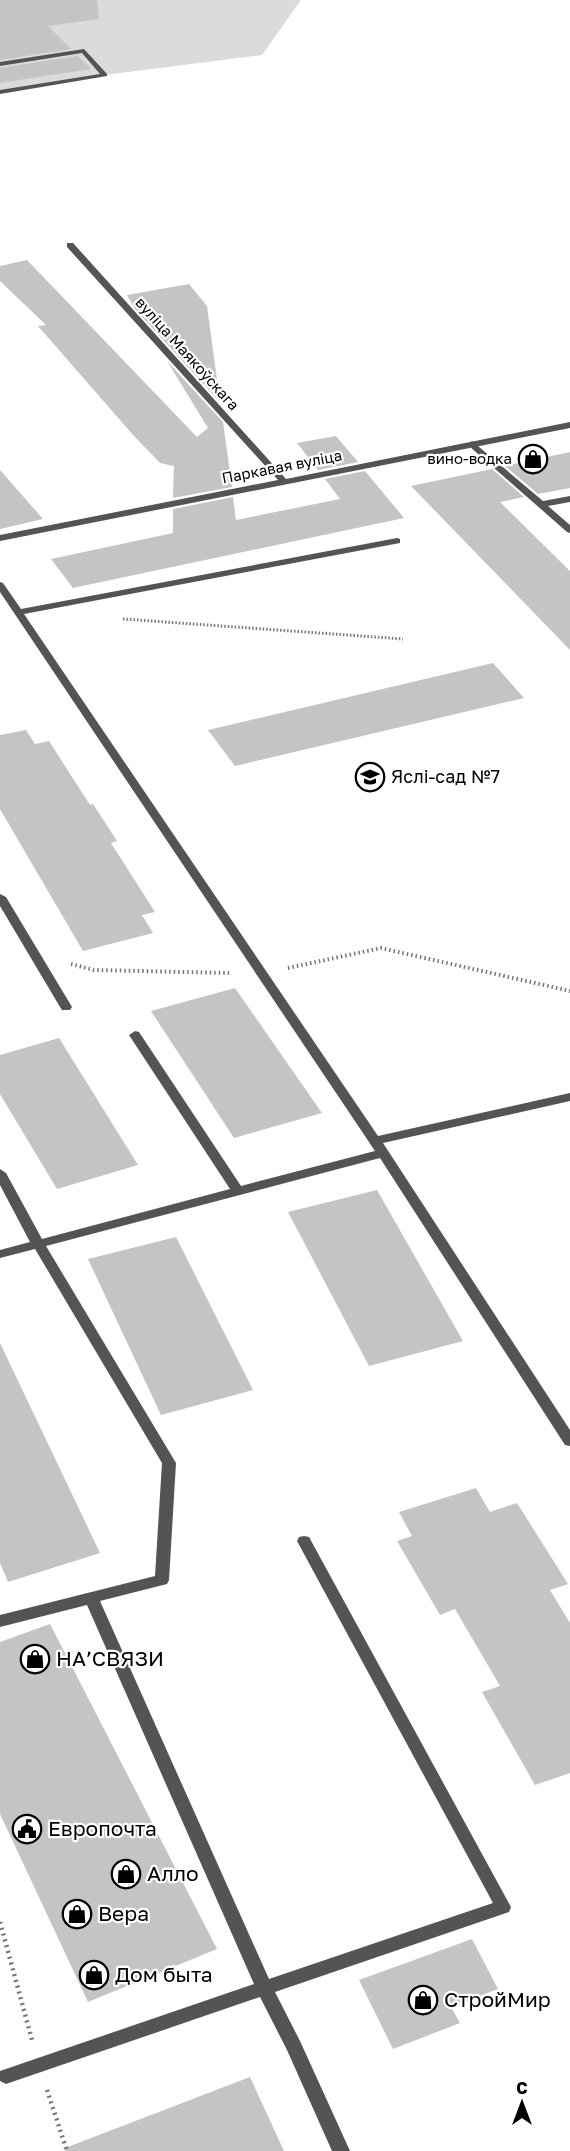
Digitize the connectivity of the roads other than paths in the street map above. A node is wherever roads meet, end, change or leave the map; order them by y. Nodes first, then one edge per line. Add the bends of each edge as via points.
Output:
1 (0, 64) edge
2 (0, 92) edge
3 (70, 245) dead end
4 (570, 425) edge
5 (472, 444) junction
6 (284, 482) junction
7 (570, 499) edge
8 (542, 504) junction
9 (570, 530) edge
10 (0, 538) edge
11 (398, 541) dead end
12 (0, 585) edge
13 (18, 612) junction
14 (0, 897) edge
15 (66, 1007) dead end
16 (135, 1035) dead end
17 (570, 1097) edge
18 (375, 1141) junction
19 (382, 1153) junction
20 (0, 1173) edge
21 (238, 1191) junction
22 (38, 1244) junction
23 (0, 1254) edge
24 (570, 1441) edge
25 (304, 1541) dead end
26 (91, 1598) junction
27 (0, 1621) edge
28 (264, 1987) junction
29 (6, 2076) dead end
30 (341, 2151) edge

1 - 2 street via 84,51 105,75
3 - 6 street, вуліца Маякоўскага
4 - 5 street, Паркавая вуліца
5 - 6 street, Паркавая вуліца
5 - 8 street
6 - 10 street, Паркавая вуліца
7 - 8 street
8 - 9 street
11 - 13 street
12 - 13 street
13 - 18 street
14 - 15 street
16 - 21 street
17 - 18 street
18 - 19 street
19 - 21 street
19 - 24 street
20 - 22 street
21 - 22 street
22 - 23 street
22 - 26 street via 169,1463 162,1580
25 - 28 street via 503,1907
26 - 27 street
26 - 28 street
28 - 29 street
28 - 30 street

